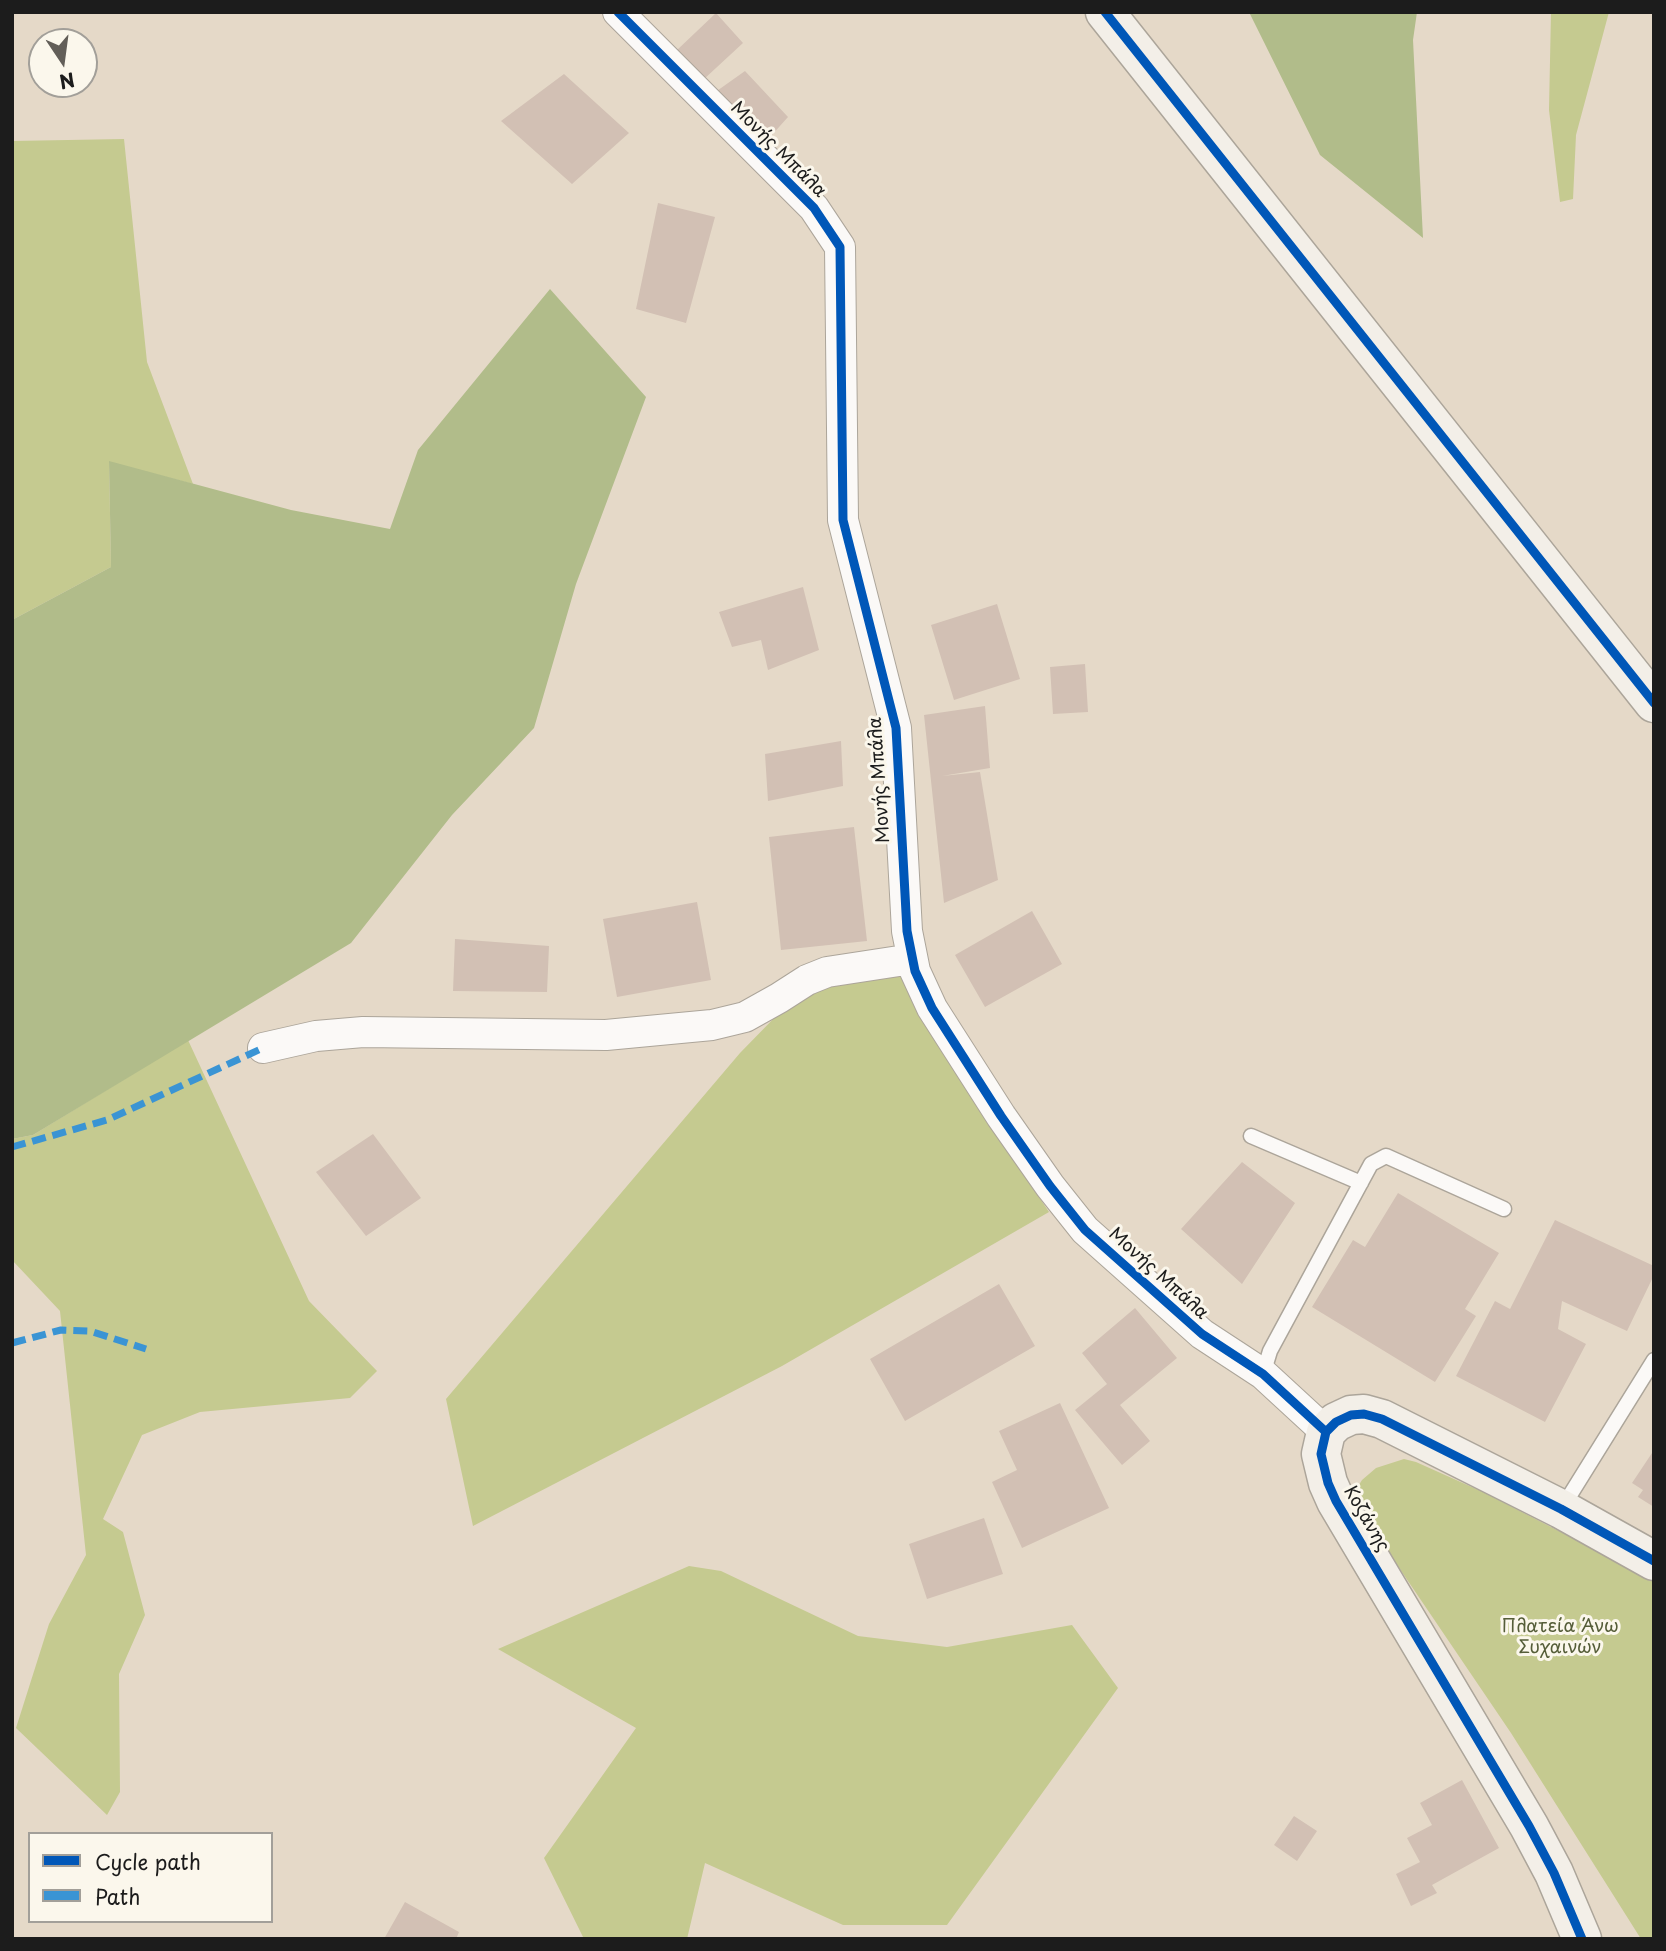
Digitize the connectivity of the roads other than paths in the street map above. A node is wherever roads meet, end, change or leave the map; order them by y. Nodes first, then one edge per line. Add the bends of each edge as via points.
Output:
1 (618, 12) edge
2 (1105, 12) edge
3 (1654, 703) edge
4 (912, 959) junction
5 (263, 1048) dead end
6 (1251, 1136) dead end
7 (1362, 1183) junction
8 (1504, 1209) dead end
9 (1654, 1360) edge
10 (1263, 1374) junction
11 (1326, 1432) junction
12 (1561, 1509) junction
13 (1654, 1561) edge
14 (1582, 1939) edge

1 - 4 street, Μονής Μπάλα via 814,208 840,247 843,520 896,728 903,889
2 - 3 street
4 - 5 street via 827,972 744,1017 701,1026 606,1035 363,1032
4 - 10 street, Μονής Μπάλα via 932,1007 967,1065 1085,1230 1202,1334
6 - 7 lane
7 - 8 lane via 1371,1164 1386,1156
7 - 10 lane via 1270,1351
9 - 12 lane
10 - 11 street, Μονής Μπάλα
11 - 12 street via 1350,1415 1382,1419
11 - 14 street, Κοζάνης via 1321,1454 1336,1501 1529,1826
12 - 13 street

